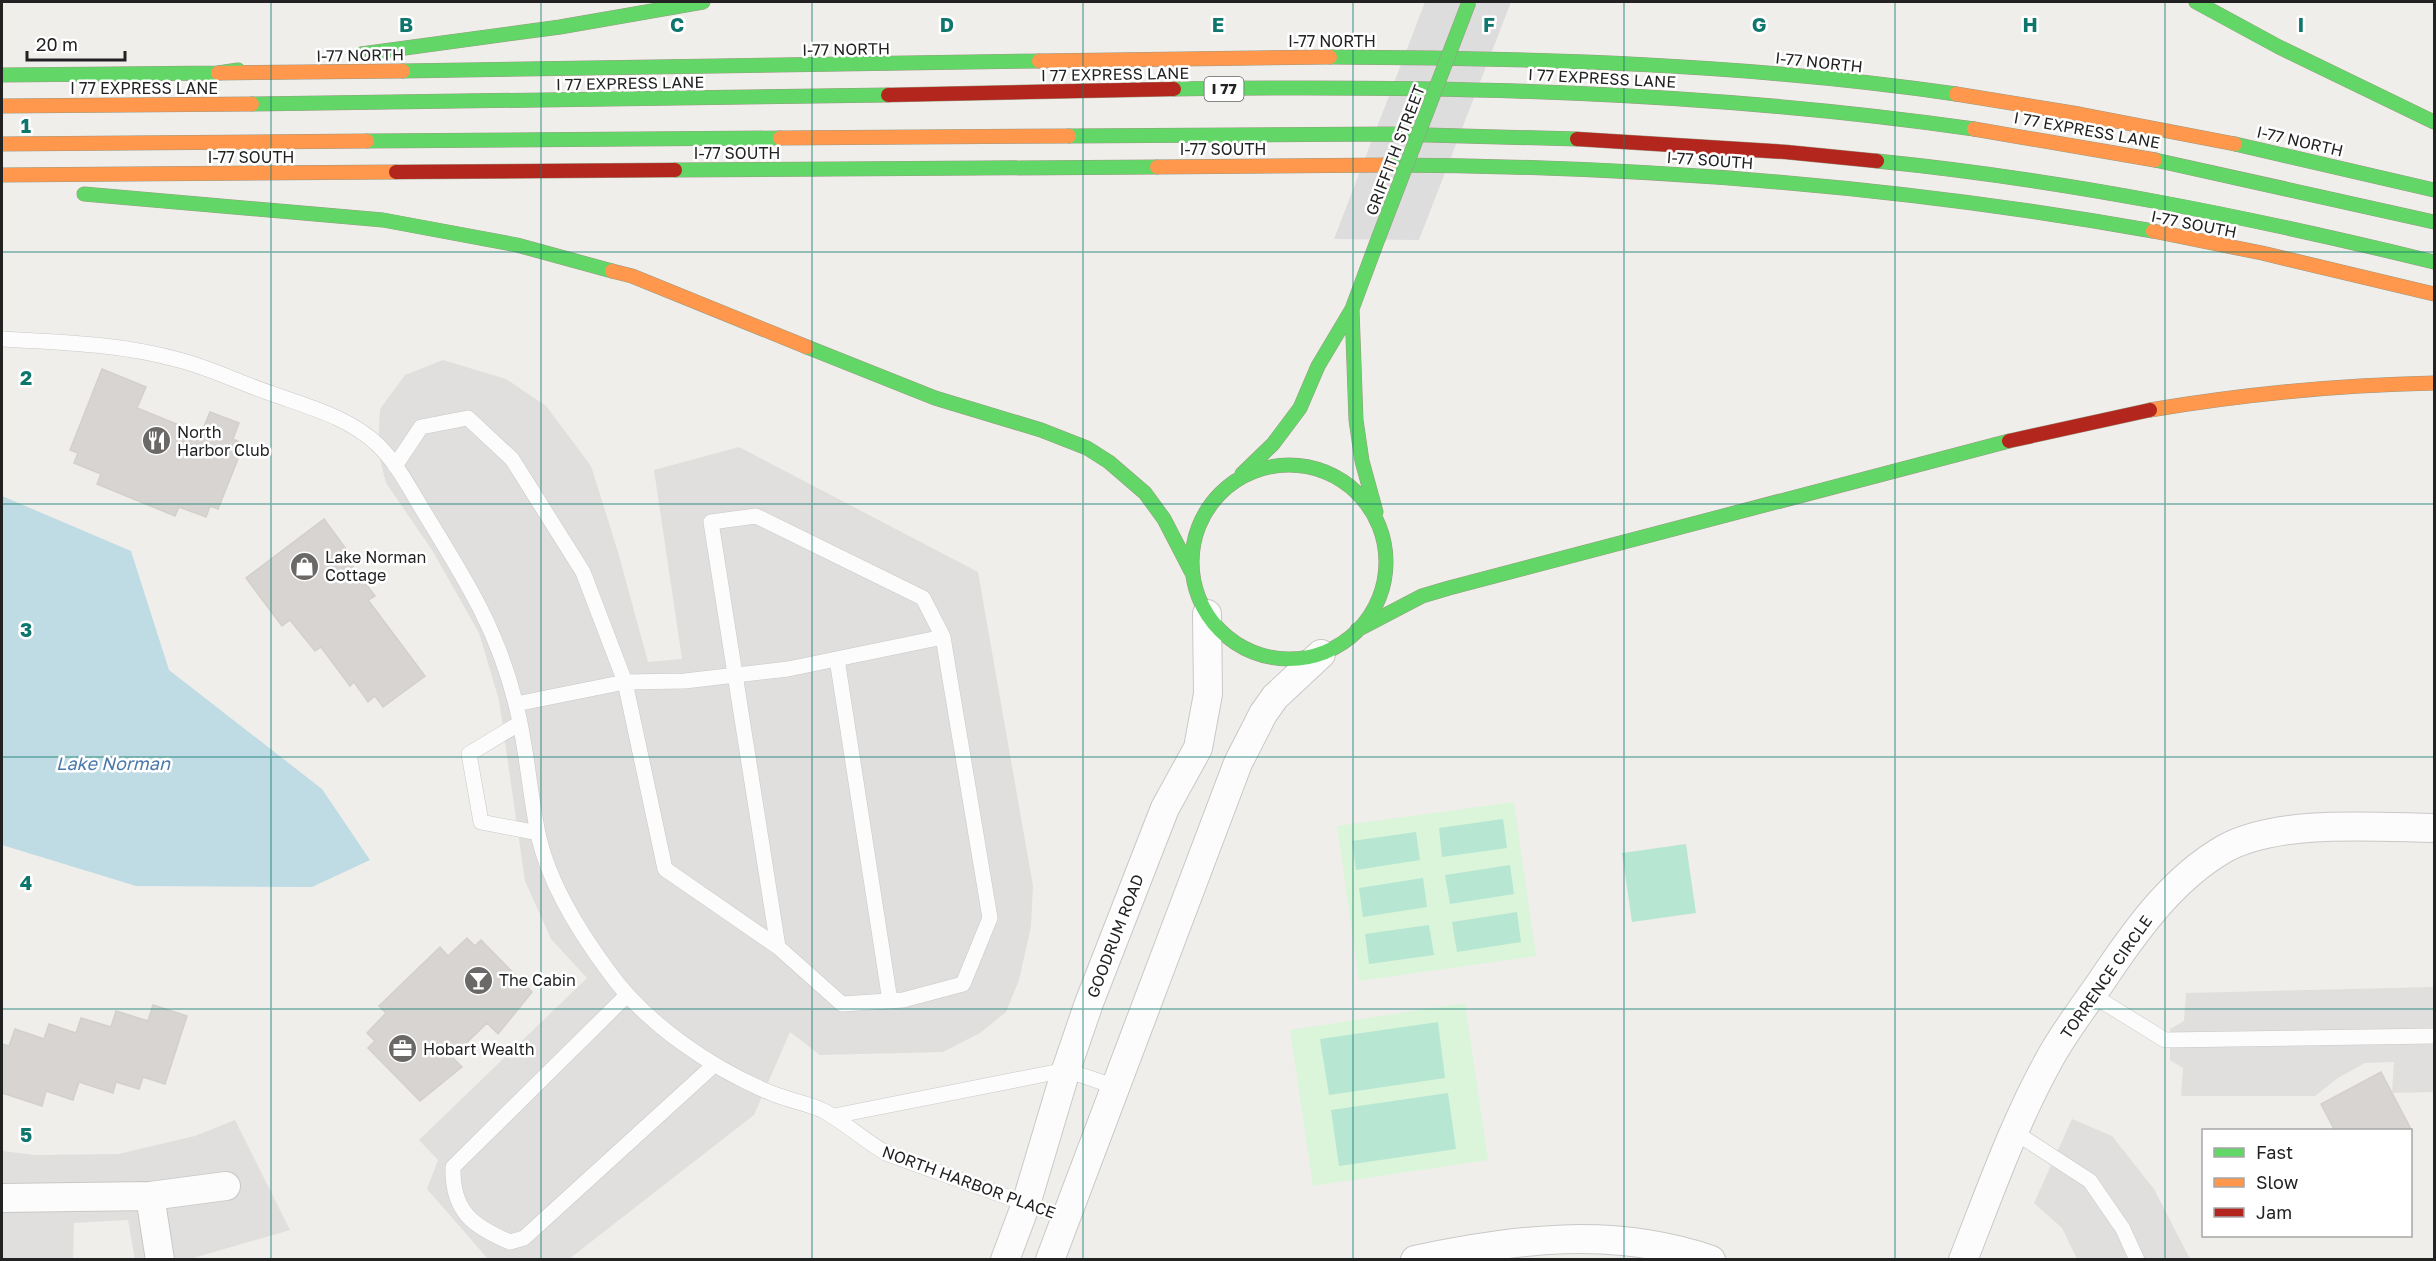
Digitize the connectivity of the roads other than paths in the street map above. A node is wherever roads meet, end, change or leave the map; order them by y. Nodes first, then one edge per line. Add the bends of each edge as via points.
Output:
1 (703, 2) edge
2 (1469, 2) edge
3 (2196, 2) edge
4 (218, 73) junction
5 (2, 75) edge
6 (2, 106) edge
7 (2434, 122) edge
8 (2, 144) edge
9 (2, 175) edge
10 (2, 187) edge
11 (25, 189) dead end
12 (2434, 190) edge
13 (71, 193) dead end
14 (2434, 222) edge
15 (2434, 262) edge
16 (2434, 294) edge
17 (1352, 309) junction
18 (2, 339) edge
19 (2434, 383) edge
20 (395, 466) junction
21 (1236, 479) junction
22 (1380, 529) junction
23 (1192, 573) junction
24 (1207, 614) junction
25 (1357, 630) junction
26 (943, 637) junction
27 (1321, 654) junction
28 (837, 659) junction
29 (735, 675) junction
30 (625, 682) junction
31 (516, 704) junction
32 (520, 723) junction
33 (2434, 828) edge
34 (539, 837) junction
35 (778, 947) junction
36 (627, 995) junction
37 (2092, 995) junction
38 (890, 1001) junction
39 (2434, 1036) edge
40 (714, 1065) junction
41 (1066, 1070) junction
42 (1116, 1087) junction
43 (834, 1116) junction
44 (2013, 1131) junction
45 (226, 1186) dead end
46 (150, 1197) junction
47 (2, 1198) edge
48 (1026, 1204) junction
49 (1066, 1218) junction
50 (160, 1260) edge
51 (1005, 1260) edge
52 (1050, 1260) edge
53 (1415, 1260) edge
54 (1711, 1260) edge
55 (1963, 1260) edge
56 (2137, 1260) edge

1 - 4 main road via 560,27
2 - 17 main road, GRIFFITH STREET, bridge
3 - 7 main road
4 - 5 main road, I 77
4 - 12 main road, I-77 NORTH / I 77 via 1272,57 1627,64 1744,71 1978,96 2210,138
6 - 14 main road, I 77 EXPRESS LANE / I 77 via 579,101 1272,88 1625,95 1765,104 1974,127 2204,168
8 - 15 main road via 1391,134 1623,140 1852,157 2081,188 2309,231
9 - 16 main road, I-77 SOUTH via 1379,165 1622,171 1849,188 2076,219 2291,260
10 - 11 main road
13 - 23 main road via 383,220 517,245 632,276 935,398 1087,448 1145,493 1164,519
17 - 21 main road, GRIFFITH STREET via 1288,427
17 - 22 main road, GRIFFITH STREET via 1358,441
18 - 20 lane, NORTH HARBOR PLACE via 112,347 181,360 334,416 378,444
19 - 25 main road via 2253,393 2093,420 1449,588 1404,604
20 - 30 lane via 421,427 468,418 512,459 583,572
20 - 31 lane, NORTH HARBOR PLACE via 488,620
21 - 22 main road via 1278,465 1320,470 1357,493
21 - 23 main road via 1206,510 1192,552
22 - 25 main road via 1385,573 1371,613
23 - 24 main road
24 - 27 main road via 1221,631 1257,654 1278,659
24 - 41 street, GOODRUM ROAD via 1208,694 1198,748 1165,808
25 - 27 main road
26 - 28 lane
26 - 29 lane via 923,598 903,588 756,516 711,522
26 - 38 lane via 990,918 963,984
27 - 42 street via 1275,697 1242,755
28 - 29 lane
28 - 38 lane
29 - 30 lane
29 - 35 lane
30 - 31 lane
30 - 35 lane via 665,869
31 - 32 lane, NORTH HARBOR PLACE
32 - 34 lane, NORTH HARBOR PLACE
32 - 34 lane via 470,754 481,822
33 - 37 street, TORRENCE CIRCLE via 2337,826 2269,834 2225,849 2188,876 2144,919
34 - 36 lane, NORTH HARBOR PLACE via 566,904
35 - 38 lane via 842,1004
36 - 40 lane, NORTH HARBOR PLACE
36 - 40 lane via 453,1167 452,1190 461,1209 485,1232 510,1242 524,1238
37 - 39 lane via 2164,1040
37 - 44 street, TORRENCE CIRCLE via 2049,1058
40 - 43 lane, NORTH HARBOR PLACE via 774,1094
41 - 42 lane
41 - 43 lane
41 - 48 street, GOODRUM ROAD
42 - 49 street
43 - 48 lane, NORTH HARBOR PLACE via 867,1143 888,1154
44 - 55 street, TORRENCE CIRCLE
44 - 56 lane via 2090,1181 2123,1229
45 - 46 street
46 - 47 street
46 - 50 street
48 - 49 lane, NORTH HARBOR PLACE
48 - 51 street, GOODRUM ROAD
49 - 52 street
53 - 54 street via 1517,1241 1589,1238 1641,1243

